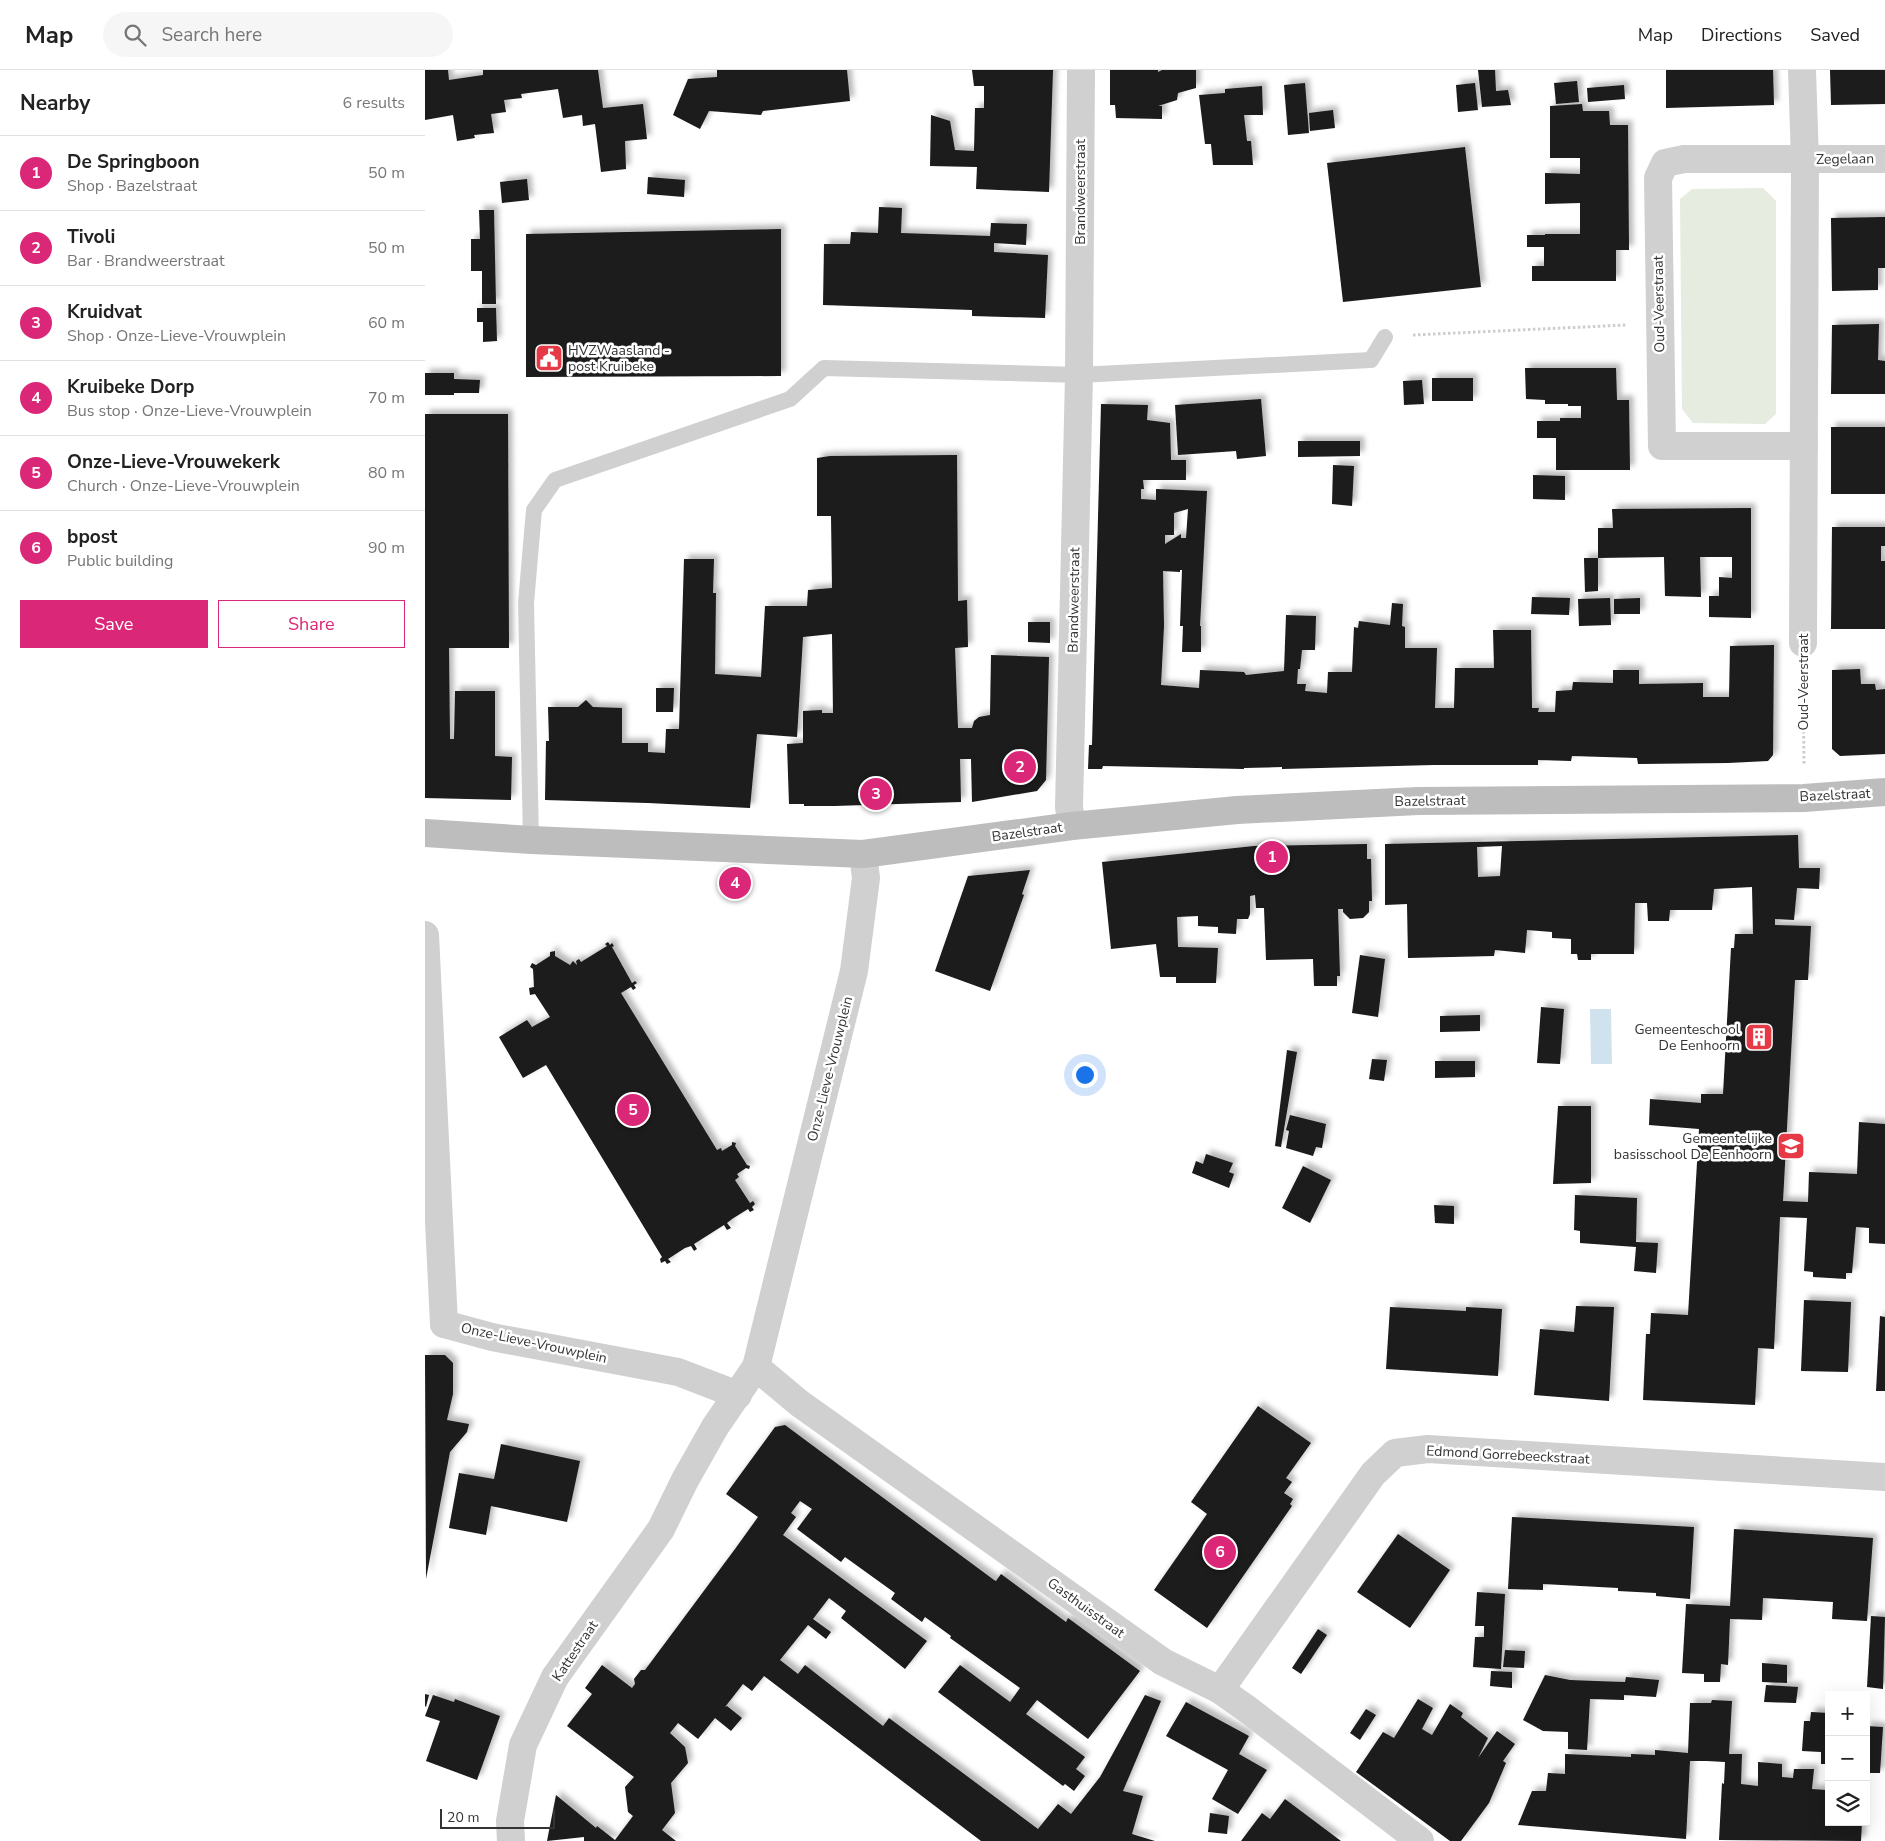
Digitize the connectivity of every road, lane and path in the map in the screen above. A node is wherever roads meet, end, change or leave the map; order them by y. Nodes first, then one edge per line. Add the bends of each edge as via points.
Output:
1 (1081, 70) edge
2 (1802, 70) edge
3 (1885, 159) edge
4 (1805, 160) junction
5 (1660, 323) junction
6 (1385, 337) joint
7 (1079, 375) junction
8 (1804, 446) junction
9 (1803, 643) joint
10 (1885, 792) edge
11 (1804, 798) junction
12 (1072, 826) junction
13 (425, 832) edge
14 (531, 840) junction
15 (863, 854) junction
16 (425, 936) edge
17 (435, 1327) edge
18 (756, 1367) junction
19 (738, 1395) junction
20 (1885, 1477) edge
21 (685, 1480) joint
22 (1220, 1690) junction
23 (511, 1841) edge
24 (1420, 1841) edge

1 - 7 street, Brandweerstraat
2 - 4 street, Oud-Veerstraat
3 - 4 street, Zegelaan
4 - 5 street, Oud-Veerstraat via 1685,159 1665,163 1658,178
4 - 8 street, Oud-Veerstraat
5 - 6 path
5 - 8 street, Oud-Veerstraat via 1662,446
6 - 7 lane via 1371,360
7 - 12 street, Brandweerstraat via 1069,807
7 - 14 lane via 824,368 790,399 555,480 534,510 526,603
8 - 9 street, Oud-Veerstraat
9 - 11 path, Oud-Veerstraat
10 - 11 main road, Bazelstraat
11 - 12 main road, Bazelstraat via 1417,801 1237,810
12 - 15 main road, Bazelstraat
13 - 14 main road
14 - 15 main road
15 - 18 street, Onze-Lieve-Vrouwplein via 866,878 854,971
16 - 17 street, Onze-Lieve-Vrouwplein
17 - 19 street, Onze-Lieve-Vrouwplein via 678,1372
18 - 19 street, Onze-Lieve-Vrouwplein
18 - 22 street, Gasthuisstraat via 799,1403 1163,1662
19 - 21 street, Onze-Lieve-Vrouwplein via 715,1426
20 - 22 street, Edmond Gorrebeeckstraat via 1428,1449 1395,1453 1373,1474
21 - 23 street, Kattestraat via 661,1529 555,1677 523,1745 510,1821
22 - 24 street, Gasthuisstraat

